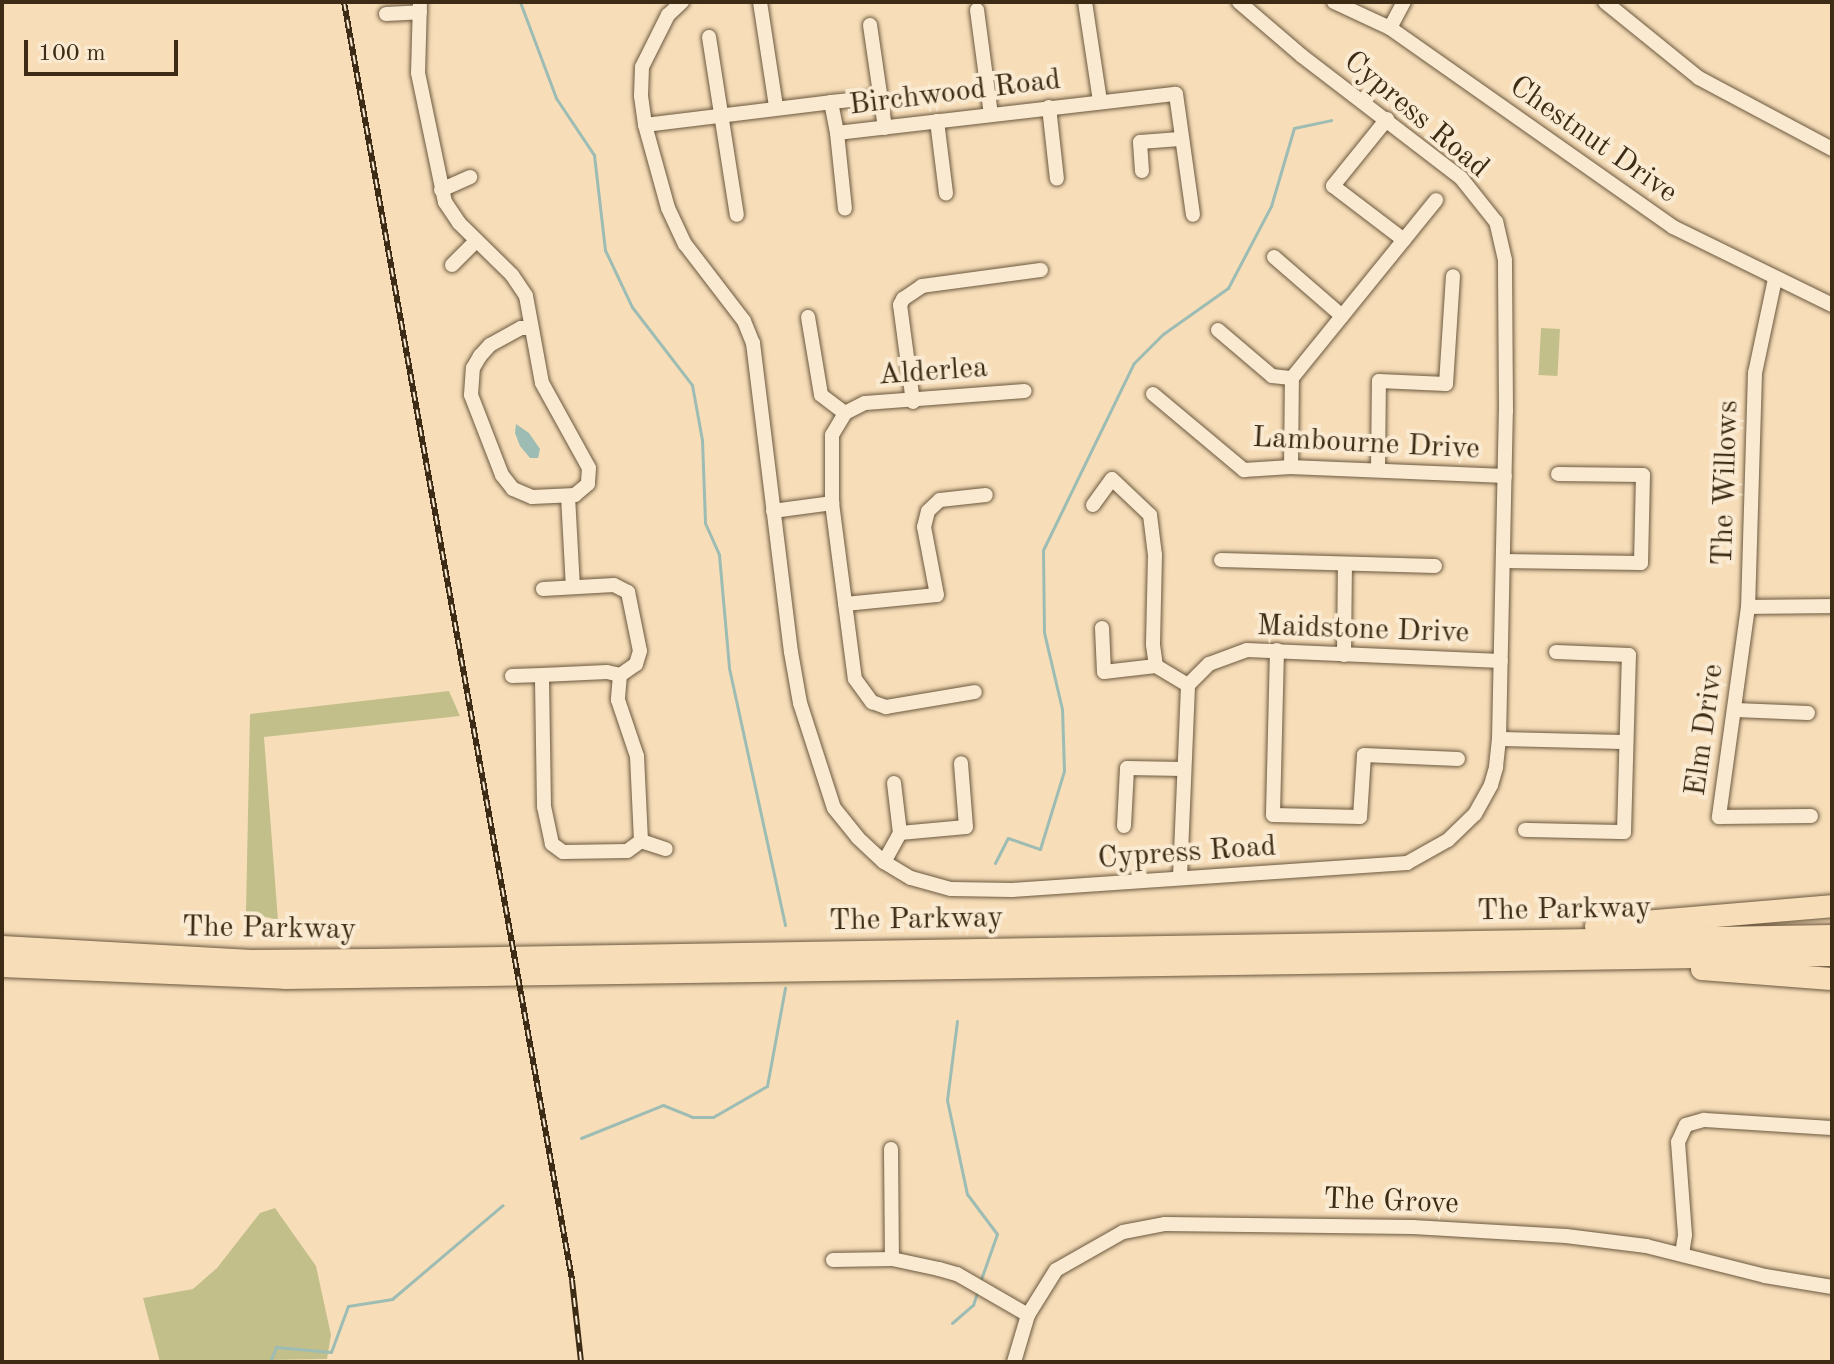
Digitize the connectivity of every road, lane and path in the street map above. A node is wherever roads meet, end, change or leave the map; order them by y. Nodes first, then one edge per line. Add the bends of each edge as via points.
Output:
1 (682, 2) edge
2 (760, 2) edge
3 (1085, 2) edge
4 (1239, 2) edge
5 (1334, 2) edge
6 (1404, 2) edge
7 (1605, 2) edge
8 (420, 7) edge
9 (977, 10) dead end
10 (386, 14) dead end
11 (870, 25) dead end
12 (1390, 28) junction
13 (709, 37) dead end
14 (881, 97) junction
15 (1100, 101) junction
16 (831, 102) junction
17 (776, 107) junction
18 (1049, 107) junction
19 (722, 114) junction
20 (991, 115) junction
21 (1387, 119) junction
22 (937, 121) junction
23 (645, 125) junction
24 (885, 128) junction
25 (837, 133) junction
26 (1180, 139) junction
27 (1832, 149) edge
28 (1142, 171) dead end
29 (470, 177) dead end
30 (1057, 179) dead end
31 (441, 190) junction
32 (946, 193) dead end
33 (1436, 200) dead end
34 (845, 209) dead end
35 (737, 215) dead end
36 (1193, 215) dead end
37 (1404, 240) junction
38 (476, 241) junction
39 (1274, 257) dead end
40 (452, 265) dead end
41 (1041, 270) dead end
42 (1453, 276) dead end
43 (1775, 279) junction
44 (1832, 305) edge
45 (1342, 316) junction
46 (808, 317) dead end
47 (531, 328) junction
48 (1218, 330) dead end
49 (1292, 378) junction
50 (1025, 391) dead end
51 (1153, 394) dead end
52 (913, 402) junction
53 (845, 413) junction
54 (1291, 467) junction
55 (1378, 470) junction
56 (1558, 474) dead end
57 (1505, 476) junction
58 (986, 495) dead end
59 (568, 496) junction
60 (832, 503) junction
61 (1093, 505) dead end
62 (773, 511) junction
63 (1221, 560) dead end
64 (1503, 561) junction
65 (1345, 564) junction
66 (1435, 566) dead end
67 (573, 587) junction
68 (543, 589) dead end
69 (845, 604) junction
70 (1832, 606) edge
71 (1748, 607) junction
72 (1102, 628) dead end
73 (1277, 650) junction
74 (1556, 652) dead end
75 (1344, 655) junction
76 (1501, 661) junction
77 (1156, 666) junction
78 (542, 675) junction
79 (620, 675) junction
80 (512, 676) dead end
81 (1188, 685) junction
82 (975, 692) dead end
83 (1736, 710) junction
84 (1808, 713) dead end
85 (1499, 739) junction
86 (1626, 742) junction
87 (1458, 759) dead end
88 (961, 763) dead end
89 (1183, 769) junction
90 (894, 783) dead end
91 (1811, 816) dead end
92 (1124, 826) dead end
93 (1525, 830) dead end
94 (900, 833) junction
95 (641, 841) junction
96 (666, 849) dead end
97 (884, 862) junction
98 (1180, 877) junction
99 (1832, 906) edge
100 (1832, 936) edge
101 (1460, 941) junction
102 (2, 947) edge
103 (1832, 955) edge
104 (1480, 959) junction
105 (2, 966) edge
106 (1832, 979) edge
107 (1832, 1128) edge
108 (891, 1149) dead end
109 (1682, 1254) junction
110 (892, 1259) junction
111 (833, 1260) dead end
112 (1832, 1287) edge
113 (1028, 1315) junction
114 (1014, 1362) edge

1 - 23 street, Cypress Road via 668,15 642,67
2 - 17 street
3 - 15 street
4 - 21 street, Cypress Road
5 - 12 street, Chestnut Drive
6 - 12 street
7 - 27 street via 1699,78
8 - 10 street
8 - 31 street via 418,73
9 - 20 street
11 - 14 street
12 - 43 street, Chestnut Drive via 1673,227
13 - 19 street
14 - 16 street
14 - 24 street
15 - 18 street, Birchwood Road
15 - 26 street, Birchwood Road via 1176,94
16 - 17 street, Birchwood Road
16 - 25 street, Birchwood Road
17 - 19 street, Birchwood Road
18 - 20 street, Birchwood Road
18 - 30 street
19 - 23 street, Birchwood Road
19 - 35 street
20 - 22 street, Birchwood Road
21 - 37 street via 1333,186
21 - 57 street, Cypress Road via 1461,178 1496,222 1505,260
22 - 24 street, Birchwood Road
22 - 32 street
23 - 62 street, Cypress Road via 668,208 685,244 744,321 753,343
24 - 25 street, Birchwood Road
25 - 34 street
26 - 28 street via 1140,142
26 - 36 street, Birchwood Road
29 - 31 street
31 - 38 street via 451,213
33 - 37 street
37 - 45 street
38 - 40 street
38 - 47 street via 521,286
39 - 45 street
41 - 52 street via 922,286 903,299
42 - 55 street via 1446,384 1379,381
43 - 44 street, Chestnut Drive
43 - 71 street, The Willows via 1755,373
45 - 49 street
46 - 53 street via 821,395
47 - 59 street via 542,383 589,468 584,489
47 - 59 street via 490,345 480,356 473,368 471,395 507,482 532,497
48 - 49 street via 1272,376
49 - 54 street
50 - 52 street, Alderlea
51 - 54 street, Lambourne Drive via 1244,470
52 - 53 street, Alderlea via 865,403
53 - 60 street, Alderlea via 832,435
54 - 55 street, Lambourne Drive
55 - 57 street, Lambourne Drive
56 - 64 street via 1643,475 1641,563
57 - 64 street, Cypress Road
58 - 69 street via 940,500 928,511 924,527 937,595
59 - 67 street
60 - 62 street
60 - 69 street, Alderlea
61 - 77 street via 1112,479 1150,515
62 - 97 street, Cypress Road via 793,665 815,753 834,808
63 - 65 street
64 - 76 street, Cypress Road
65 - 66 street
65 - 75 street
67 - 68 street
67 - 79 street via 614,585 630,596 640,655
69 - 82 street, Alderlea via 855,679 872,702 886,707
70 - 71 street, The Willows
71 - 83 street, Elm Drive
72 - 77 street via 1104,672
73 - 75 street, Maidstone Drive
73 - 81 street, Maidstone Drive via 1230,654 1209,664
73 - 87 street via 1273,815 1360,817 1364,755
74 - 86 street via 1629,655
75 - 76 street, Maidstone Drive
76 - 85 street, Cypress Road
77 - 81 street
78 - 79 street
78 - 80 street
78 - 95 street via 544,807 552,844 569,853 627,851
79 - 95 street via 618,700 637,756
81 - 89 street
83 - 84 street
83 - 91 street, Elm Drive via 1719,817
85 - 86 street
85 - 98 street, Cypress Road via 1491,785 1475,814 1448,840 1407,863
86 - 93 street via 1624,832
88 - 94 street via 966,827
89 - 92 street via 1127,768
89 - 98 street
90 - 94 street
94 - 97 street
95 - 96 street
97 - 98 street, Cypress Road via 911,878 951,889 1068,887
99 - 101 highway via 1513,930
100 - 101 highway, The Parkway
101 - 102 highway, The Parkway via 344,960 129,956
103 - 104 highway, The Parkway
104 - 105 highway, The Parkway via 285,978
104 - 106 highway
107 - 109 street via 1704,1120 1686,1125 1678,1142
108 - 110 street
109 - 112 street, The Grove
109 - 113 street, The Grove via 1566,1236 1413,1227 1165,1224 1123,1232 1065,1263 1046,1282
110 - 111 street
110 - 113 street via 957,1274
113 - 114 street, The Grove

